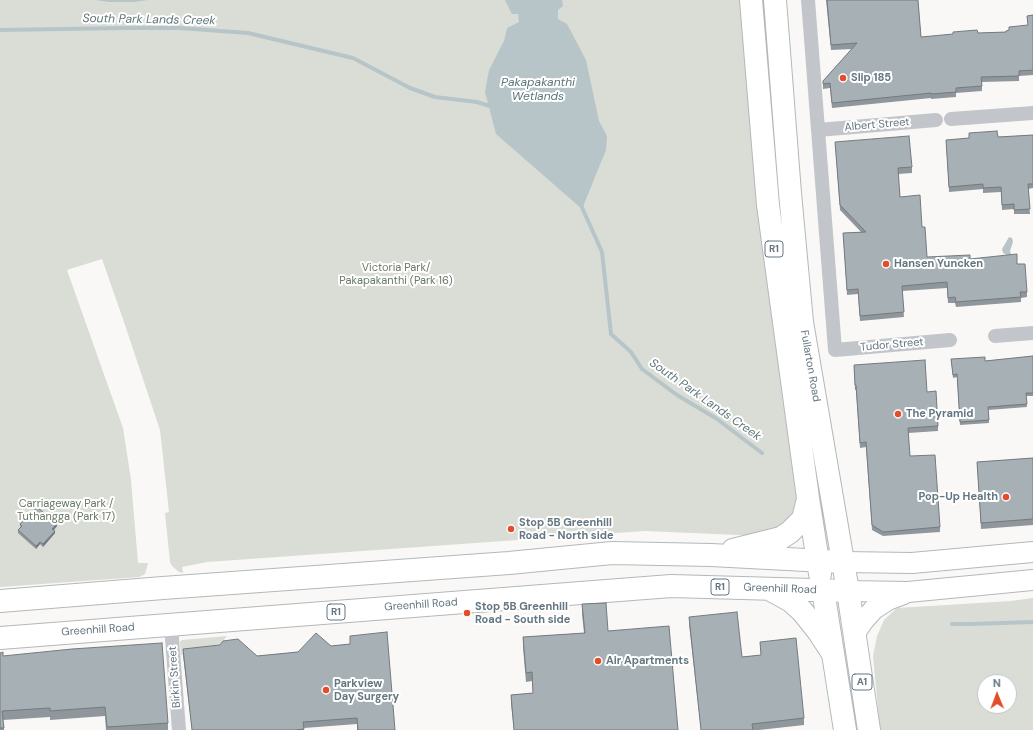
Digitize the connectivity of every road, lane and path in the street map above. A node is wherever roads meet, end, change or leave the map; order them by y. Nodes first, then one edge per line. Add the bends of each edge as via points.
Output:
1 (751, 0) edge
2 (775, 0) edge
3 (808, 0) edge
4 (1033, 113) edge
5 (951, 119) dead end
6 (936, 120) dead end
7 (818, 130) junction
8 (1033, 333) edge
9 (995, 336) dead end
10 (950, 340) dead end
11 (808, 498) junction
12 (1033, 552) edge
13 (711, 555) junction
14 (818, 561) junction
15 (844, 562) junction
16 (1033, 580) edge
17 (769, 589) junction
18 (823, 590) junction
19 (848, 591) junction
20 (908, 592) junction
21 (0, 601) edge
22 (171, 625) junction
23 (855, 633) junction
24 (0, 638) edge
25 (833, 654) junction
26 (179, 730) edge
27 (845, 730) edge
28 (869, 730) edge

1 - 11 main road, Fullarton Road / R1 via 768,205
2 - 15 main road, Fullarton Road / R1 via 802,322
3 - 7 street
4 - 5 street
6 - 7 street, Albert Street
7 - 10 street, Tudor Street via 835,350
8 - 9 street
11 - 13 main road, R1 via 803,519 781,538
11 - 14 main road, Fullarton Road / R1
12 - 15 main road via 912,563
13 - 14 main road
13 - 21 main road, R1 via 612,553
14 - 15 main road
14 - 18 main road, Fullarton Road / A1
15 - 19 main road, Fullarton Road / R1
16 - 20 main road, Greenhill Road
17 - 18 main road, Greenhill Road / R1
17 - 22 main road, Greenhill Road / R1 via 671,586
17 - 25 main road via 791,601 802,611
18 - 19 main road, Greenhill Road / R1
18 - 25 main road, Fullarton Road / A1
19 - 20 main road, Greenhill Road
19 - 23 main road, Fullarton Road / A1
20 - 23 main road via 874,609
22 - 24 main road, Greenhill Road / R1
22 - 26 street, Birkin Street
23 - 28 main road, Fullarton Road / A1
25 - 27 main road, Fullarton Road / A1

